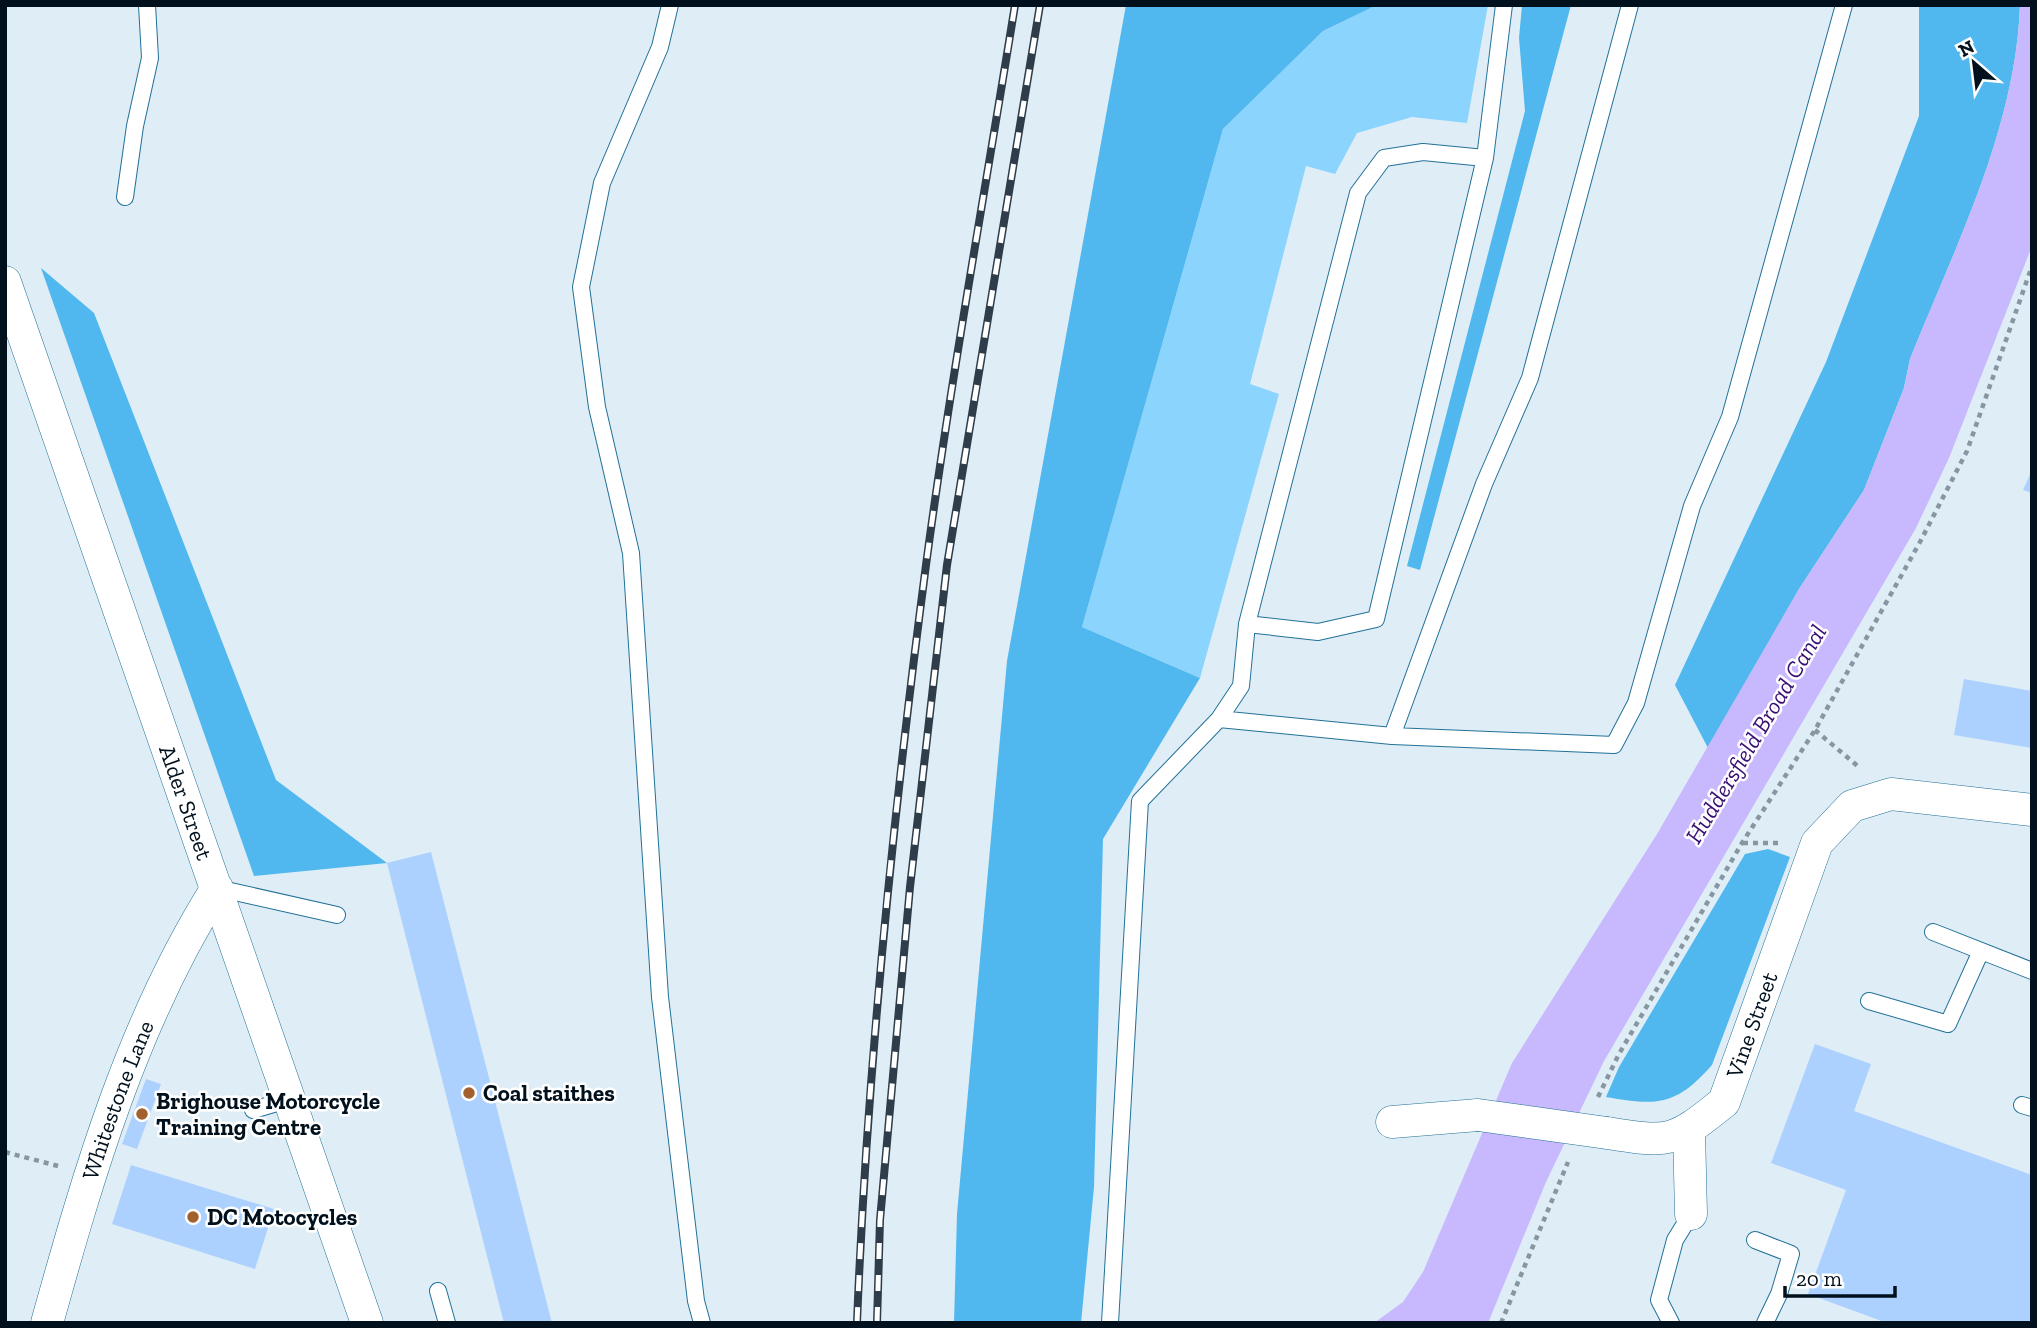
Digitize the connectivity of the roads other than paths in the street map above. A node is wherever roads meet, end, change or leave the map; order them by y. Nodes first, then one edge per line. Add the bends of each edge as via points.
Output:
1 (148, 5) edge
2 (670, 5) edge
3 (1504, 5) edge
4 (1630, 5) edge
5 (1844, 5) edge
6 (1485, 158) junction
7 (125, 197) dead end
8 (5, 282) edge
9 (1247, 624) junction
10 (1219, 719) junction
11 (1392, 736) junction
12 (2032, 810) edge
13 (218, 888) junction
14 (337, 915) dead end
15 (1933, 932) dead end
16 (1981, 951) junction
17 (2032, 971) edge
18 (1868, 1000) dead end
19 (290, 1099) junction
20 (253, 1110) dead end
21 (1392, 1122) dead end
22 (1689, 1130) junction
23 (1691, 1214) joint
24 (1755, 1240) dead end
25 (438, 1291) dead end
26 (47, 1323) edge
27 (367, 1323) edge
28 (447, 1323) edge
29 (702, 1323) edge
30 (1110, 1323) edge
31 (1671, 1323) edge
32 (1765, 1323) edge

1 - 7 lane via 149,58
2 - 29 lane via 660,47 602,183 581,287 597,407 631,553 660,997
3 - 6 lane
4 - 11 lane via 1530,378 1484,484
5 - 11 lane via 1730,417 1692,506 1636,703 1614,745
6 - 9 lane via 1423,152 1384,158 1358,193
6 - 9 lane via 1376,619 1318,632
8 - 13 street, Alder Street
9 - 10 lane via 1241,686
10 - 11 lane
10 - 30 lane via 1140,801
12 - 22 street, Vine Street via 1891,794 1852,806 1817,843 1724,1102
13 - 14 lane
13 - 19 street, Alder Street
13 - 26 street, Whitestone Lane via 183,943 141,1033 90,1175
15 - 16 lane
16 - 17 lane
16 - 18 lane via 1948,1024
19 - 20 lane
19 - 27 street, Alder Street
21 - 22 street, Vine Street, bridge via 1478,1115 1659,1141
22 - 23 street
23 - 31 lane via 1675,1240 1659,1300
24 - 32 lane via 1791,1254
25 - 28 lane

